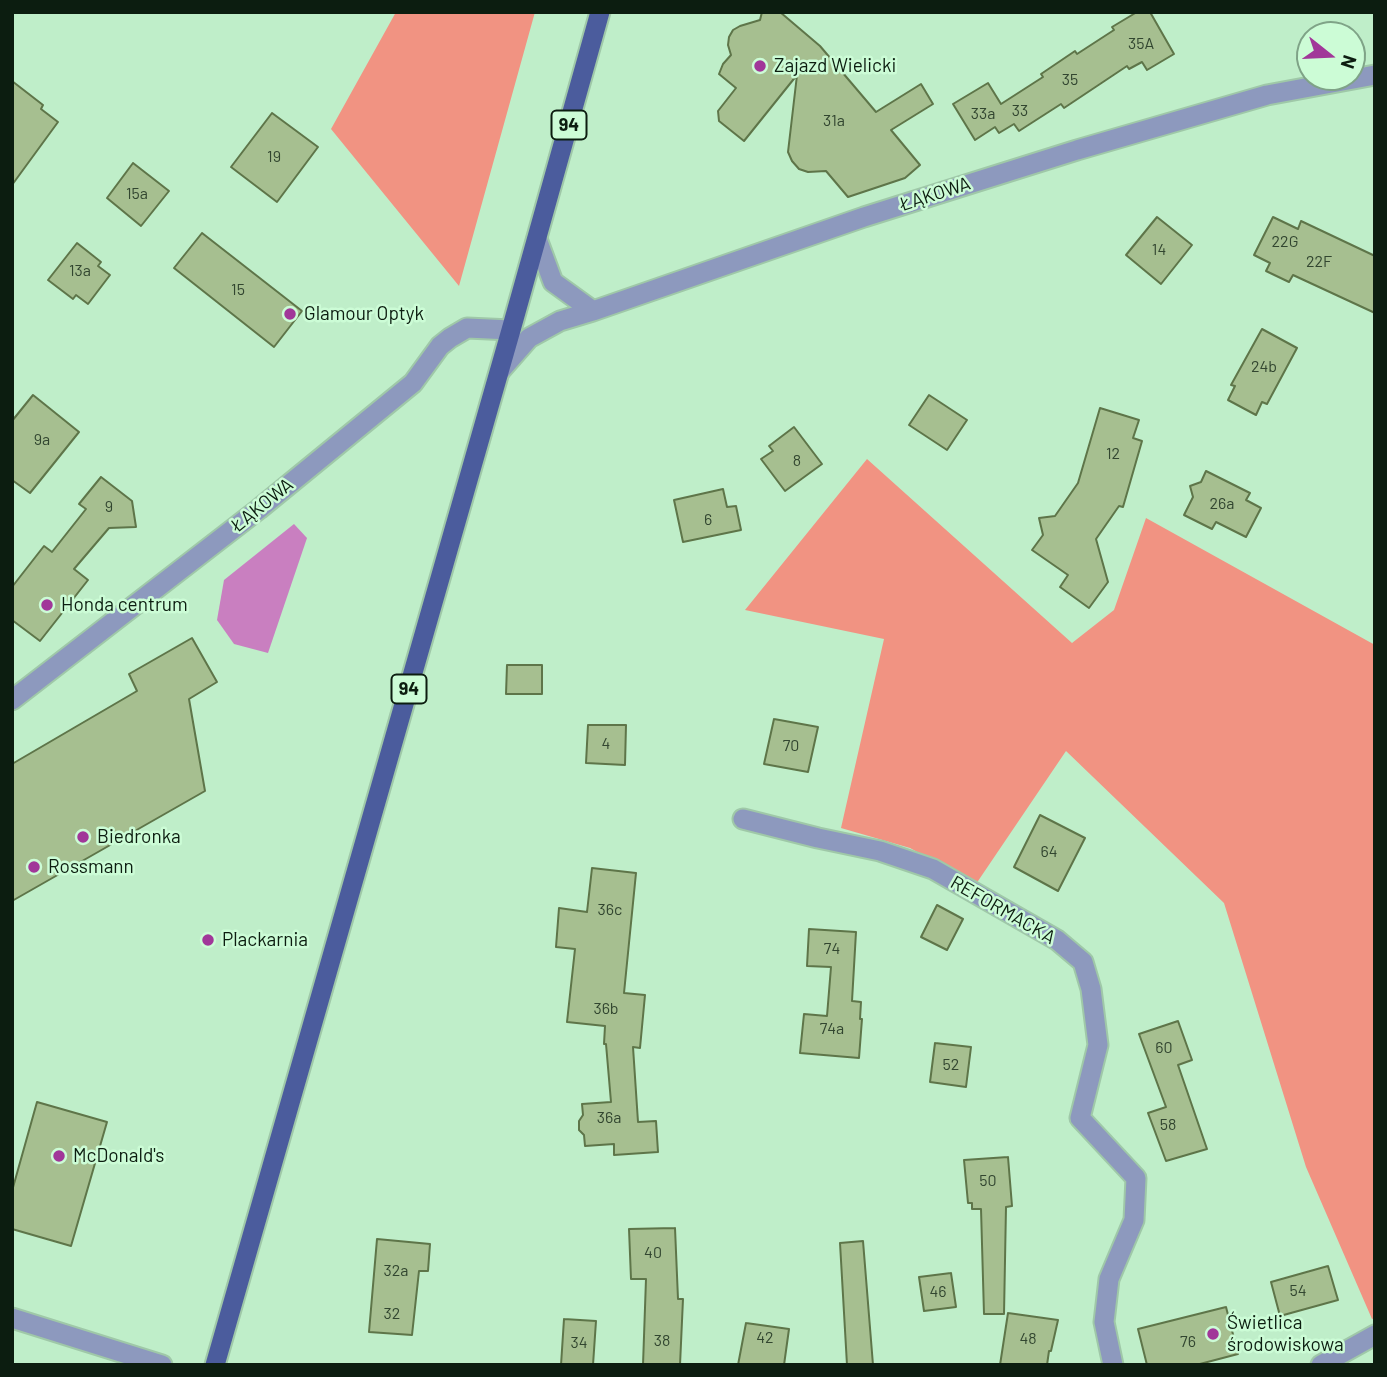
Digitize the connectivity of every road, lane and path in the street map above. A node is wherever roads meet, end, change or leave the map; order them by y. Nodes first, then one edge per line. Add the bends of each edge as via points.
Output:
1 (600, 12) edge
2 (1375, 75) edge
3 (537, 239) junction
4 (593, 311) junction
5 (511, 330) junction
6 (500, 371) junction
7 (12, 700) edge
8 (743, 819) dead end
9 (12, 1318) edge
10 (1375, 1335) edge
11 (162, 1365) edge
12 (215, 1365) edge
13 (1113, 1365) edge
14 (1321, 1365) edge

1 - 3 main road, 94
2 - 4 street, ŁĄKOWA via 1267,95 1077,150 864,217
3 - 4 street via 553,282
3 - 5 main road, 94
4 - 6 street, ŁĄKOWA via 528,338
5 - 6 main road, 94
5 - 7 street, ŁĄKOWA via 467,328 450,338 413,383
6 - 12 main road, 94
8 - 13 street, REFORMACKA via 880,851 933,869 1057,940 1083,962 1098,1045 1080,1118 1136,1178 1134,1220 1110,1279 1104,1322
9 - 11 street
10 - 14 street

